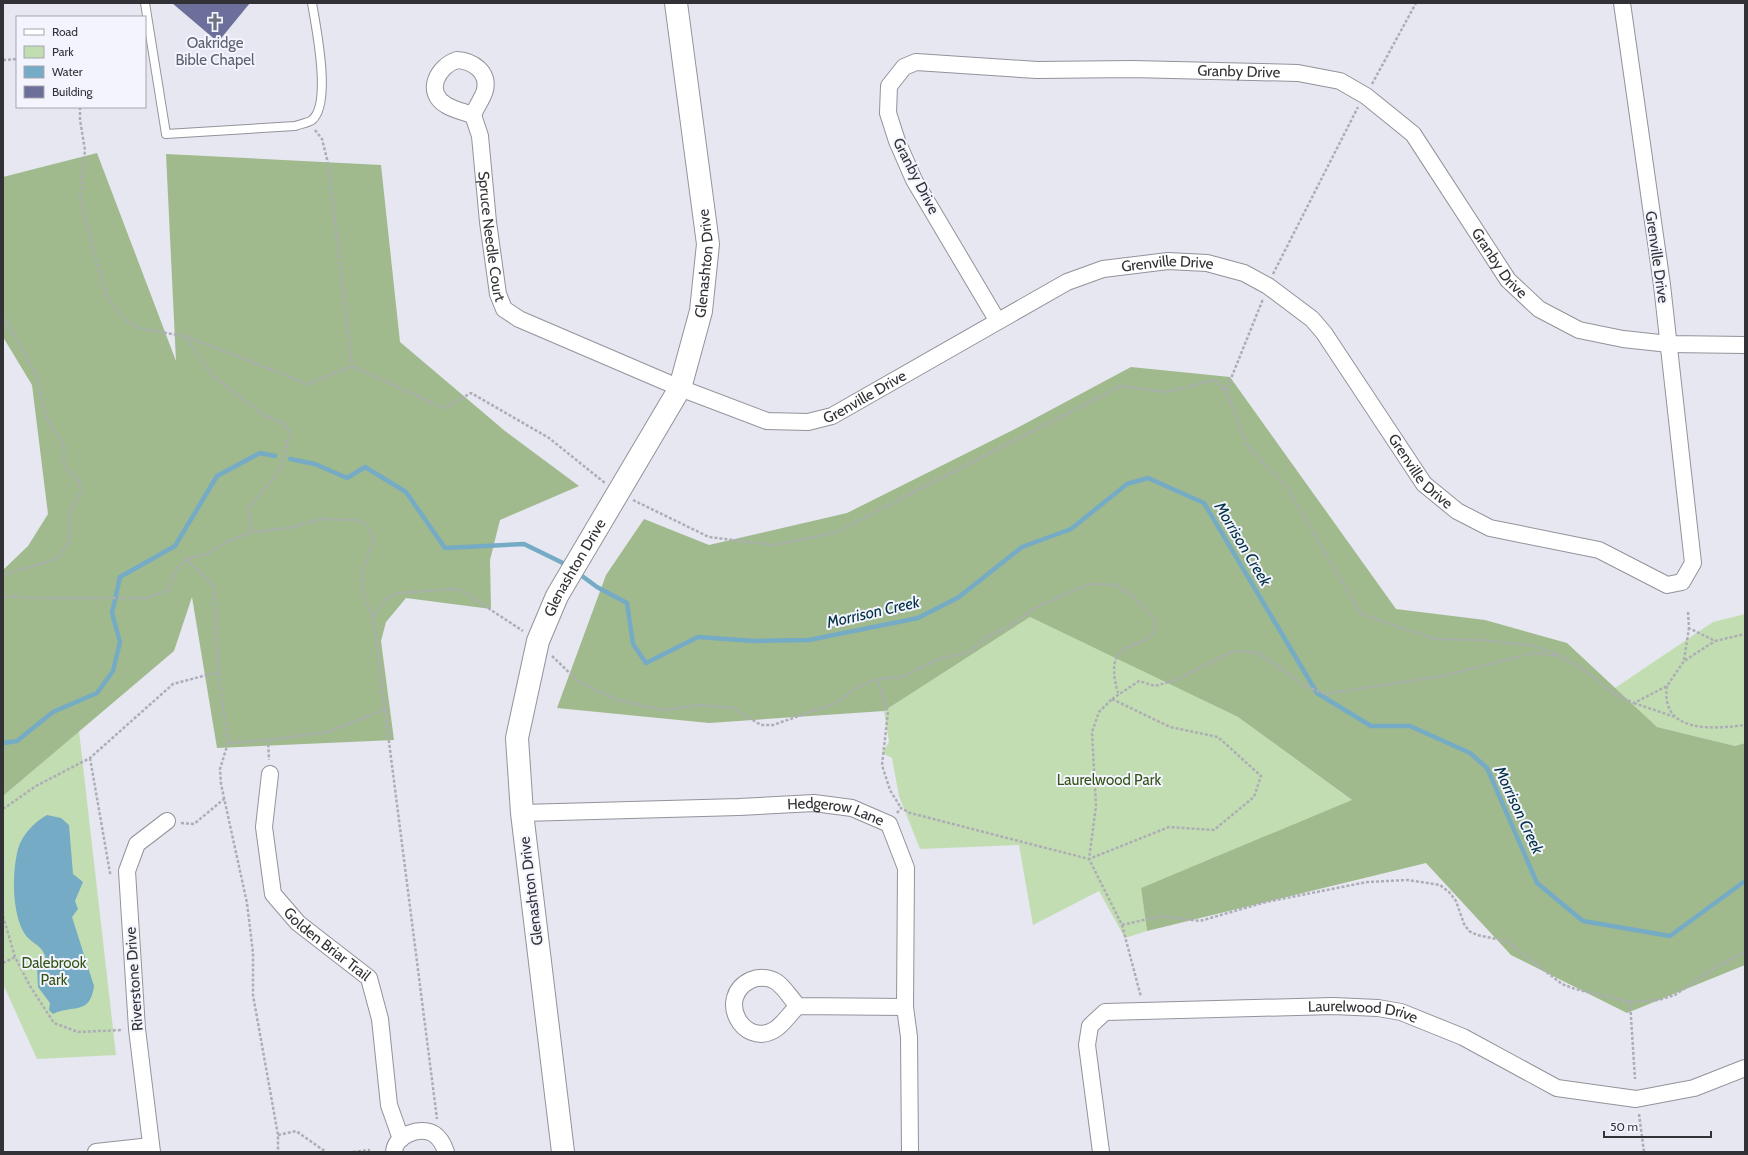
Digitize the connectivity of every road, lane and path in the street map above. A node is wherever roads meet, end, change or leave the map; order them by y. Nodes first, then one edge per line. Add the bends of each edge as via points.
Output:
1 (145, 3) edge
2 (312, 3) edge
3 (676, 3) edge
4 (1416, 3) edge
5 (1622, 3) edge
6 (16, 58) edge
7 (3, 60) edge
8 (1366, 96) junction
9 (80, 108) edge
10 (473, 115) dead end
11 (310, 121) junction
12 (1268, 286) junction
13 (3, 316) edge
14 (997, 320) junction
15 (185, 336) junction
16 (1668, 344) junction
17 (1745, 345) edge
18 (352, 366) junction
19 (680, 388) junction
20 (1226, 391) junction
21 (618, 493) junction
22 (252, 532) junction
23 (186, 559) junction
24 (3, 575) edge
25 (3, 596) edge
26 (1688, 612) dead end
27 (373, 616) junction
28 (1689, 628) junction
29 (523, 631) dead end
30 (1745, 634) edge
31 (1715, 641) junction
32 (549, 652) dead end
33 (1560, 656) junction
34 (1684, 661) junction
35 (218, 672) junction
36 (877, 679) junction
37 (1667, 686) junction
38 (1118, 693) junction
39 (1112, 698) junction
40 (1634, 703) junction
41 (386, 709) junction
42 (1675, 717) junction
43 (1745, 725) edge
44 (268, 740) junction
45 (228, 743) junction
46 (90, 758) junction
47 (270, 774) joint
48 (224, 799) junction
49 (901, 808) junction
50 (3, 809) edge
51 (522, 813) junction
52 (896, 814) dead end
53 (167, 821) joint
54 (1089, 859) junction
55 (127, 871) junction
56 (3, 916) edge
57 (1122, 925) junction
58 (1745, 952) edge
59 (15, 957) junction
60 (3, 963) edge
61 (1142, 997) dead end
62 (1630, 1002) junction
63 (798, 1006) dead end
64 (905, 1007) junction
65 (137, 1029) junction
66 (1745, 1068) edge
67 (1635, 1079) dead end
68 (1638, 1109) dead end
69 (278, 1135) junction
70 (397, 1146) edge
71 (445, 1148) edge
72 (151, 1149) edge
73 (370, 1150) dead end
74 (96, 1152) edge
75 (278, 1152) edge
76 (326, 1152) edge
77 (353, 1152) edge
78 (563, 1152) edge
79 (910, 1152) edge
80 (1101, 1152) edge
81 (1644, 1152) edge

1 - 11 lane via 166,134 295,126
2 - 11 lane via 323,86 321,106
3 - 19 street, Glenashton Drive via 708,244 702,311
4 - 8 path
5 - 16 street, Grenville Drive
6 - 7 path
8 - 12 path
8 - 14 street, Granby Drive via 1340,81 1298,74 1132,69 1038,70 916,62 904,67 888,86 888,113 897,142 914,180
8 - 16 street, Granby Drive via 1413,134 1508,280 1539,309 1579,330 1623,340
9 - 15 path via 85,150 80,200 106,295 123,318 141,329
10 - 19 street, Spruce Needle Court via 480,136 488,222 498,294 504,309 519,319
11 - 18 path via 322,139 328,163
12 - 14 street, Grenville Drive via 1244,273 1207,263 1168,261 1103,269 1067,282
12 - 16 street, Grenville Drive via 1312,319 1324,333 1424,484 1457,511 1490,528 1599,550 1667,585 1682,582 1693,564
12 - 20 path
13 - 24 path via 35,372 47,418 64,444 64,466 79,481 80,493 70,511 69,543 56,559
14 - 19 street, Grenville Drive via 832,416 808,422 767,421
15 - 18 path via 308,384
15 - 22 path via 213,376 265,416 283,423 290,432 282,464 248,508
16 - 17 street, Granby Drive
18 - 21 path via 444,408 471,393 549,438
19 - 21 street, Glenashton Drive
20 - 21 path via 1215,380 1167,392 1121,386 834,533 773,545 709,536
20 - 33 path via 1249,448 1287,487 1361,614 1435,639 1482,640 1535,646
21 - 51 street, Glenashton Drive via 557,596 538,641 517,738
22 - 23 path via 223,543 210,553
22 - 27 path via 289,528 322,520 359,520 366,524 373,536 373,543 361,577 367,606
23 - 25 path via 175,572 168,590 146,598
23 - 35 path via 214,586
26 - 28 path
27 - 29 path via 389,597 398,593 454,589 468,594
27 - 41 path
28 - 31 path
28 - 34 path
30 - 31 path
31 - 34 path
32 - 36 path via 579,682 618,700 662,710 701,705 733,708 761,725 773,724 836,703 855,689
33 - 38 path via 1533,653 1442,676 1325,694 1305,686 1259,653 1241,651 1231,652 1176,680 1155,686 1139,681
33 - 40 path via 1580,667 1615,694
34 - 37 path
35 - 45 path
35 - 46 path via 173,684
36 - 38 path via 902,677 940,659 970,652 985,638 1008,627 1035,608 1081,587 1105,583 1116,585 1135,598 1156,621 1153,634 1148,640 1130,645 1118,654 1114,671
36 - 49 path via 888,712 882,765 890,790
37 - 40 path
37 - 42 path via 1667,701
38 - 39 path
39 - 54 path via 1099,712 1092,732 1096,806
39 - 54 path via 1170,727 1218,737 1261,776 1254,797 1214,830 1169,827
40 - 42 path
41 - 44 path via 327,732
41 - 71 path via 435,1109
42 - 43 path via 1689,725 1719,728
44 - 45 path
44 - 47 path
45 - 48 path via 220,769
46 - 50 path via 36,786
46 - 55 path via 110,873
47 - 70 street, Golden Briar Trail via 264,827 273,894 298,922 369,978 380,1019 389,1105
48 - 53 path via 194,824
48 - 69 path via 247,903 253,953 253,996
49 - 52 path
49 - 54 path via 910,813
51 - 64 street, Hedgerow Lane via 739,808 814,803 852,808 889,824 906,868
51 - 78 street, Glenashton Drive
53 - 55 street, Riverstone Drive via 138,844
54 - 57 path
55 - 65 street, Riverstone Drive
56 - 59 path
57 - 61 path
57 - 62 path via 1161,916 1200,921 1266,902 1367,882 1427,882 1440,885 1449,892 1456,901 1469,931 1506,941 1562,984
58 - 62 path via 1716,967 1675,995 1659,1000
59 - 60 path
59 - 65 path via 30,986 54,1022 78,1032
62 - 67 path
63 - 64 street
64 - 79 street, Hedgerow Lane via 909,1036
65 - 72 street, Riverstone Drive
66 - 80 street, Laurelwood Drive via 1694,1088 1636,1099 1557,1088 1463,1037 1401,1012 1333,1006 1105,1012 1090,1026 1087,1045
68 - 81 path
69 - 75 path
69 - 76 path via 296,1131
70 - 71 street, Golden Briar Trail via 410,1132 421,1130 434,1134
72 - 74 street
73 - 77 path

